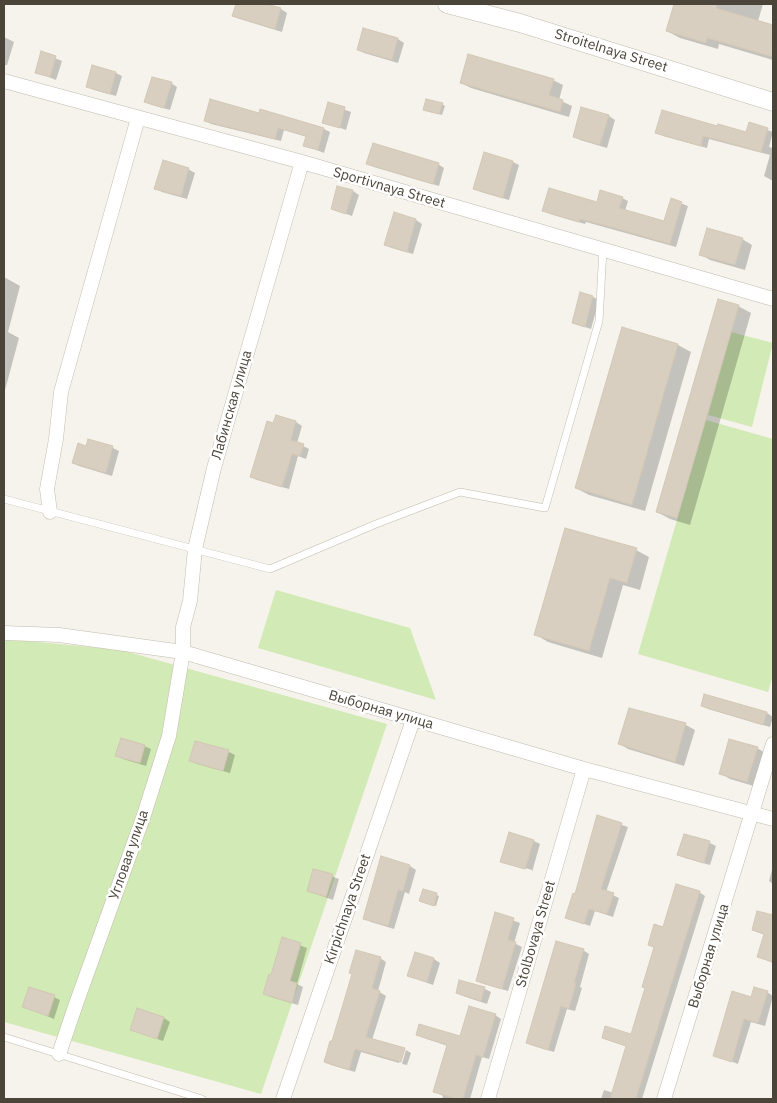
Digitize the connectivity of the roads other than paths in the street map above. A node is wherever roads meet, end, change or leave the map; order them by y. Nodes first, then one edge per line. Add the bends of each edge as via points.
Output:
1 (447, 4) edge
2 (4, 81) edge
3 (773, 102) edge
4 (138, 118) junction
5 (302, 162) junction
6 (603, 250) junction
7 (773, 299) edge
8 (4, 499) edge
9 (50, 512) junction
10 (195, 549) junction
11 (4, 633) edge
12 (183, 652) junction
13 (413, 720) junction
14 (773, 744) edge
15 (584, 769) junction
16 (753, 813) junction
17 (773, 819) edge
18 (4, 1037) edge
19 (60, 1054) junction
20 (202, 1099) edge
21 (283, 1099) edge
22 (488, 1099) edge
23 (664, 1099) edge

1 - 3 street, Stroitelnaya Street via 520,23
2 - 4 street, Sportivnaya Street
4 - 5 street, Sportivnaya Street
4 - 9 street via 61,392 47,489
5 - 6 street, Sportivnaya Street
5 - 10 street, Лабинская улица via 214,468
6 - 7 street, Sportivnaya Street
6 - 10 lane via 599,321 545,508 460,492 270,569
8 - 9 lane
9 - 10 lane
10 - 12 street, Лабинская улица via 190,601 183,627
11 - 12 street, Выборная улица via 59,635
12 - 13 street, Выборная улица
12 - 19 street, Угловая улица via 168,736
13 - 15 street, Выборная улица
13 - 21 street, Kirpichnaya Street
14 - 16 street, Выборная улица
15 - 16 street, Выборная улица
15 - 22 street, Stolbovaya Street
16 - 17 street, Выборная улица
16 - 23 street, Выборная улица
18 - 19 lane
19 - 20 lane

